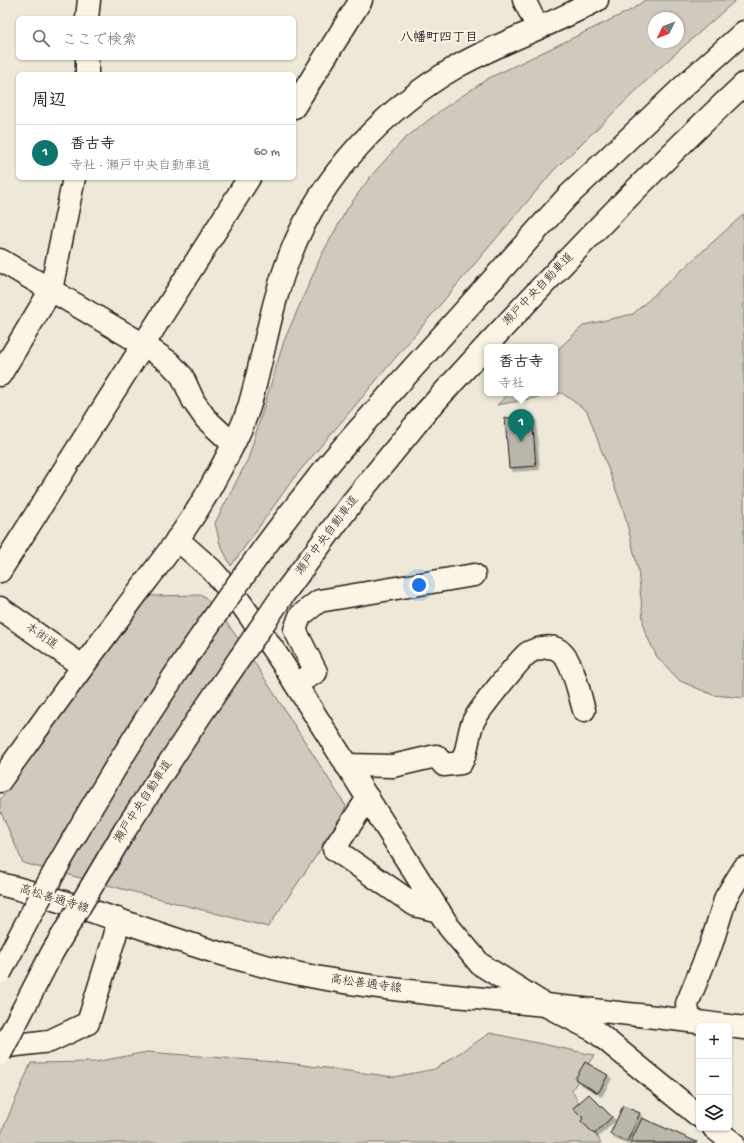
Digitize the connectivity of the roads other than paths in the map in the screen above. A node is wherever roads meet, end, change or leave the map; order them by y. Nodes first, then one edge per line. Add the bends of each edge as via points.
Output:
1 (89, 0) edge
2 (361, 0) edge
3 (524, 0) edge
4 (597, 0) edge
5 (87, 16) edge
6 (538, 28) junction
7 (744, 32) edge
8 (87, 60) edge
9 (87, 72) edge
10 (744, 84) edge
11 (296, 102) edge
12 (74, 180) edge
13 (248, 180) edge
14 (0, 260) edge
15 (51, 290) junction
16 (488, 344) edge
17 (144, 345) junction
18 (484, 348) edge
19 (0, 374) edge
20 (233, 444) junction
21 (178, 540) junction
22 (0, 571) edge
23 (474, 576) dead end
24 (0, 608) edge
25 (82, 666) junction
26 (296, 684) junction
27 (584, 710) dead end
28 (346, 765) junction
29 (0, 780) edge
30 (368, 798) junction
31 (744, 868) edge
32 (0, 884) edge
33 (438, 911) junction
34 (118, 919) junction
35 (0, 973) edge
36 (545, 1005) junction
37 (689, 1020) junction
38 (744, 1028) edge
39 (0, 1047) edge
40 (0, 1054) edge
41 (696, 1114) edge
42 (718, 1131) edge
43 (733, 1143) edge

1 - 5 main road
2 - 11 main road
3 - 6 main road
4 - 6 main road
6 - 20 main road via 459,66 427,85 394,110 340,168 315,206 291,253 248,409
7 - 35 main road, bridge via 567,197 395,388 303,497 249,569 166,689 92,805
8 - 9 main road
10 - 16 main road, 瀬戸中央自動車道, bridge via 690,134
12 - 15 main road
13 - 17 main road
14 - 15 main road
15 - 17 main road
15 - 19 main road
17 - 20 main road via 169,362 182,376 194,402 206,419
17 - 22 main road
18 - 40 main road, 瀬戸中央自動車道, bridge via 425,413 346,511 283,595 125,830 56,947
20 - 21 main road via 212,485
21 - 25 main road
21 - 26 main road via 211,569 240,602
23 - 26 main road via 319,601 300,616 295,630 316,672
24 - 25 main road, 本街道
25 - 29 main road
26 - 28 main road
27 - 28 main road via 571,668 563,654 556,648 542,648 527,653 487,701 473,722 467,754 461,763 444,765 436,756 393,766
28 - 30 main road
30 - 33 main road
30 - 33 main road via 334,849 415,904
31 - 37 main road via 726,897 711,945 687,1004
32 - 34 main road, 高松善通寺線
33 - 36 main road via 480,964
34 - 36 main road, 高松善通寺線 via 220,955 299,974 382,988
34 - 39 main road via 88,1023 50,1041
36 - 37 main road, 高松善通寺線
36 - 41 main road via 595,1032
37 - 38 main road, 高松善通寺線
42 - 43 main road

